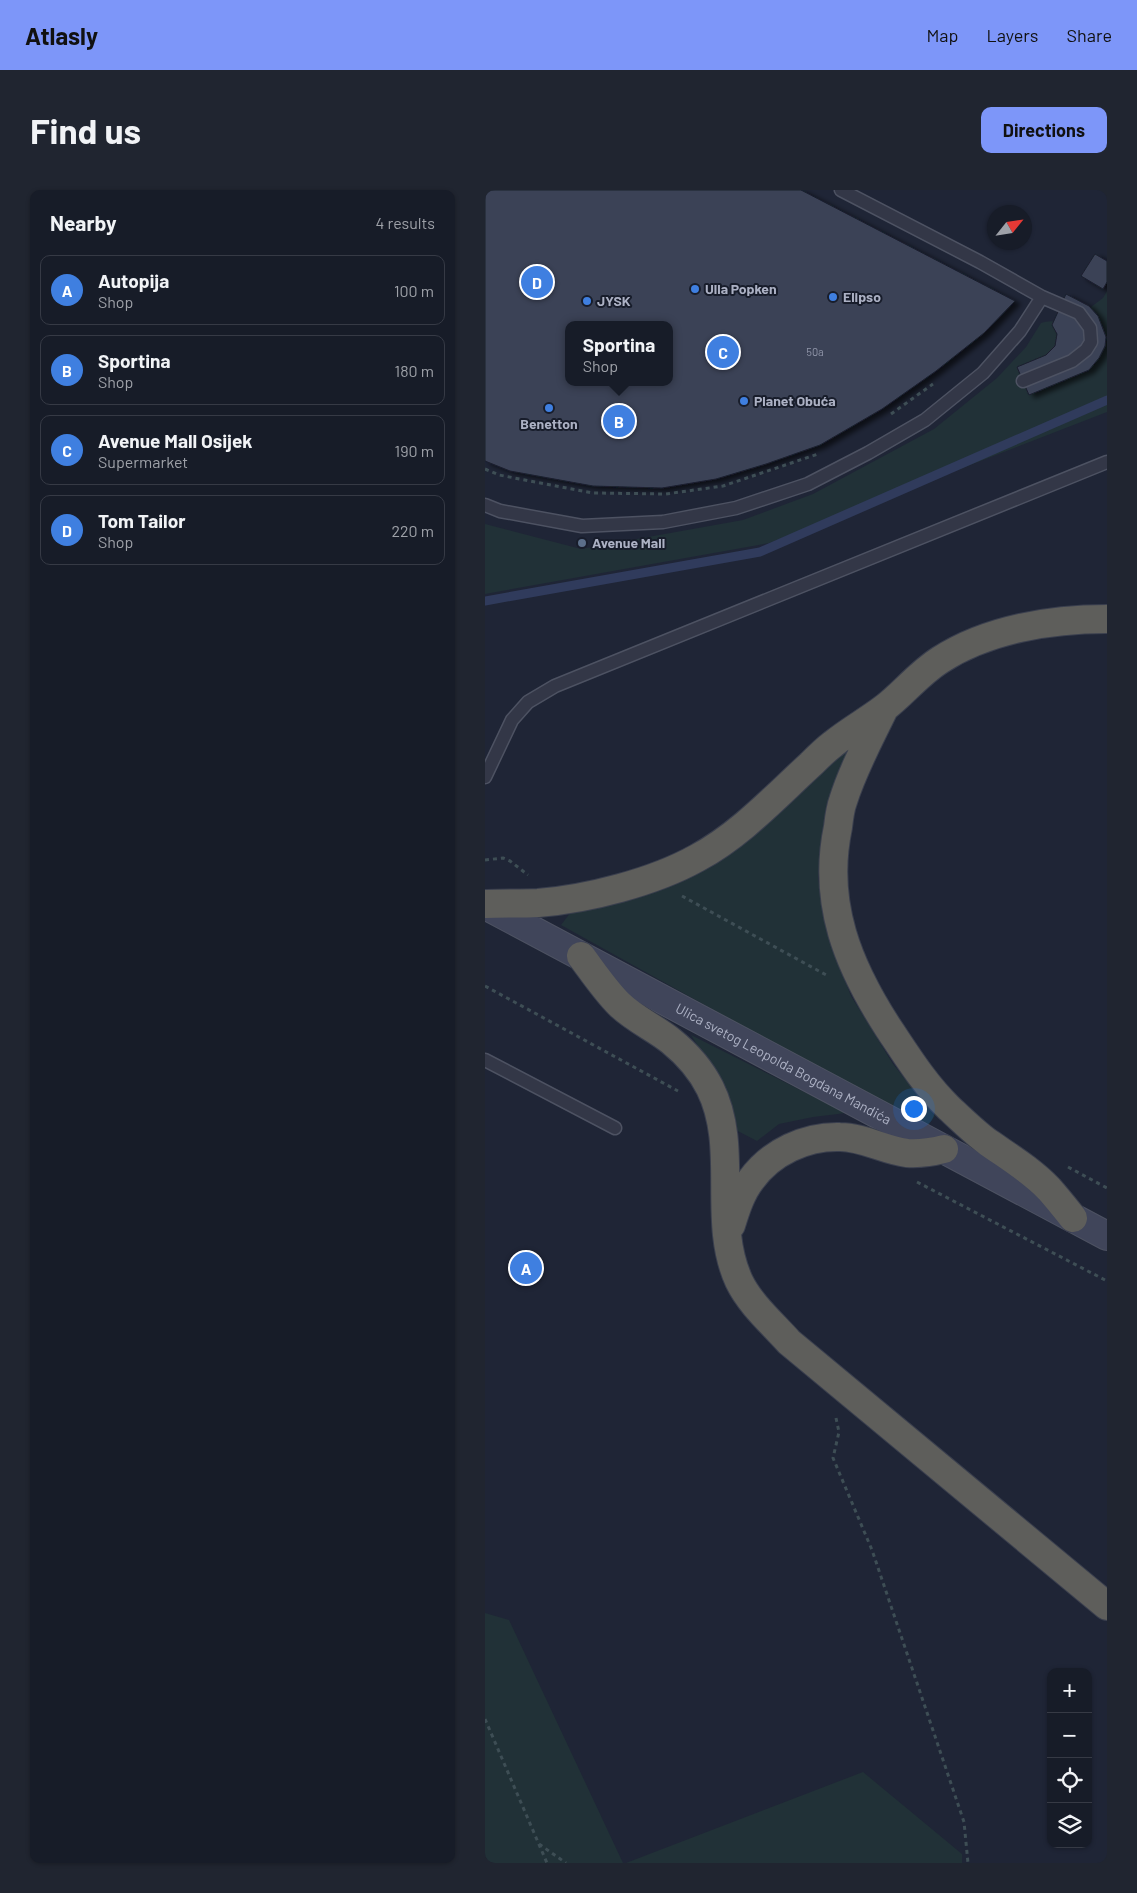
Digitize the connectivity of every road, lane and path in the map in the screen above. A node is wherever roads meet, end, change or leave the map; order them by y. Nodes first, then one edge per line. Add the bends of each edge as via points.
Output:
1 (841, 190) edge
2 (1042, 297) junction
3 (939, 380) dead end
4 (1023, 381) dead end
5 (890, 414) dead end
6 (826, 452) dead end
7 (1107, 462) edge
8 (485, 469) edge
9 (485, 505) edge
10 (1107, 619) edge
11 (884, 708) junction
12 (485, 777) edge
13 (485, 860) edge
14 (666, 873) junction
15 (533, 878) dead end
16 (485, 905) edge
17 (581, 956) junction
18 (860, 980) junction
19 (485, 1060) edge
20 (615, 1128) dead end
21 (945, 1149) junction
22 (1067, 1166) dead end
23 (1107, 1188) edge
24 (1073, 1218) junction
25 (1107, 1236) edge
26 (726, 1238) junction
27 (836, 1413) dead end
28 (1107, 1606) edge
29 (485, 1719) edge
30 (539, 1843) junction
31 (547, 1863) edge
32 (566, 1863) edge
33 (968, 1863) edge

1 - 2 lane
2 - 4 lane via 1079,313 1090,328 1091,342 1087,350 1072,361
2 - 9 lane via 1020,331 983,373 925,420 808,484 736,508 663,522 582,526
3 - 5 path
6 - 8 path via 723,486 666,494 593,493 499,476
7 - 12 lane via 555,686 528,702 512,720
10 - 11 highway via 1074,619 1025,626 964,647 915,678
11 - 14 highway via 833,744 729,838
11 - 18 highway via 842,802 834,846 833,883 837,916
13 - 15 path via 503,858
14 - 16 highway via 583,897
14 - 18 path via 675,892 694,904 837,982
16 - 17 main road, Ulica svetog Leopolda Bogdana Mandića
17 - 21 main road, Ulica svetog Leopolda Bogdana Mandića
17 - 26 highway via 620,1005 671,1041 692,1061 710,1088 720,1115 724,1147
18 - 24 highway via 917,1070 947,1106 986,1141 1048,1188
19 - 20 lane
21 - 24 main road, Ulica svetog Leopolda Bogdana Mandića
21 - 26 highway via 906,1153 841,1137 797,1144 765,1163 750,1180
22 - 23 path
24 - 25 main road, Ulica svetog Leopolda Bogdana Mandića
26 - 28 highway via 739,1282 754,1304 789,1342
27 - 33 path via 839,1432 833,1458 873,1550 948,1775 963,1822
29 - 30 path
30 - 31 path
30 - 32 path

